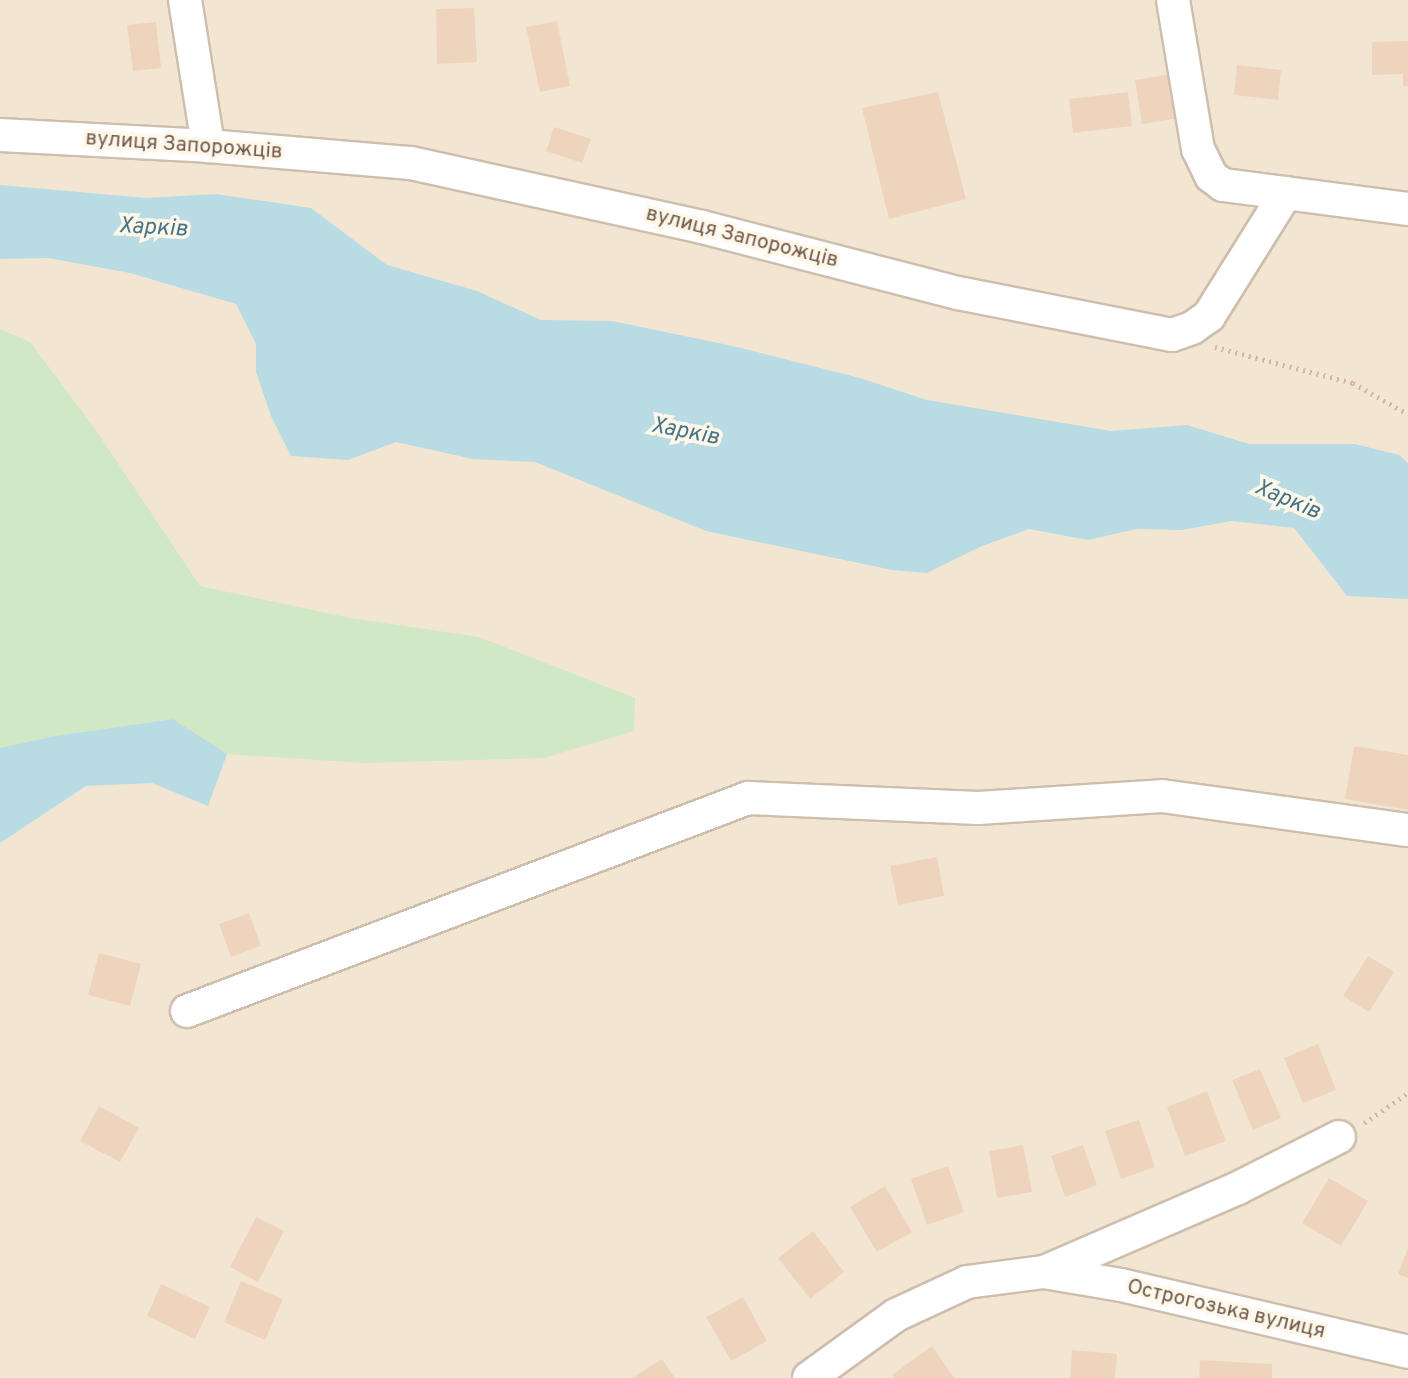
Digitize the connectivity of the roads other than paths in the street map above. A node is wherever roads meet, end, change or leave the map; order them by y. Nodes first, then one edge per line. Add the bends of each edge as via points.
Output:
1 (185, 0) edge
2 (1173, 0) edge
3 (0, 135) edge
4 (208, 146) junction
5 (1286, 193) junction
6 (1408, 209) edge
7 (1408, 830) edge
8 (187, 1011) dead end
9 (1339, 1137) road end
10 (1044, 1272) junction
11 (1408, 1352) edge
12 (809, 1378) edge

1 - 4 street
2 - 5 street via 1202,163 1210,176 1223,184
3 - 4 street, вулиця Запорожців
4 - 5 street, вулиця Запорожців via 411,163 702,227 958,293 1172,335 1209,316
5 - 6 street
7 - 8 street via 1162,796 978,808 748,798
9 - 10 street, Острогозька вулиця via 1238,1188
10 - 11 street, Острогозька вулиця via 1121,1285
10 - 12 street, Острогозька вулиця via 967,1282 896,1315

